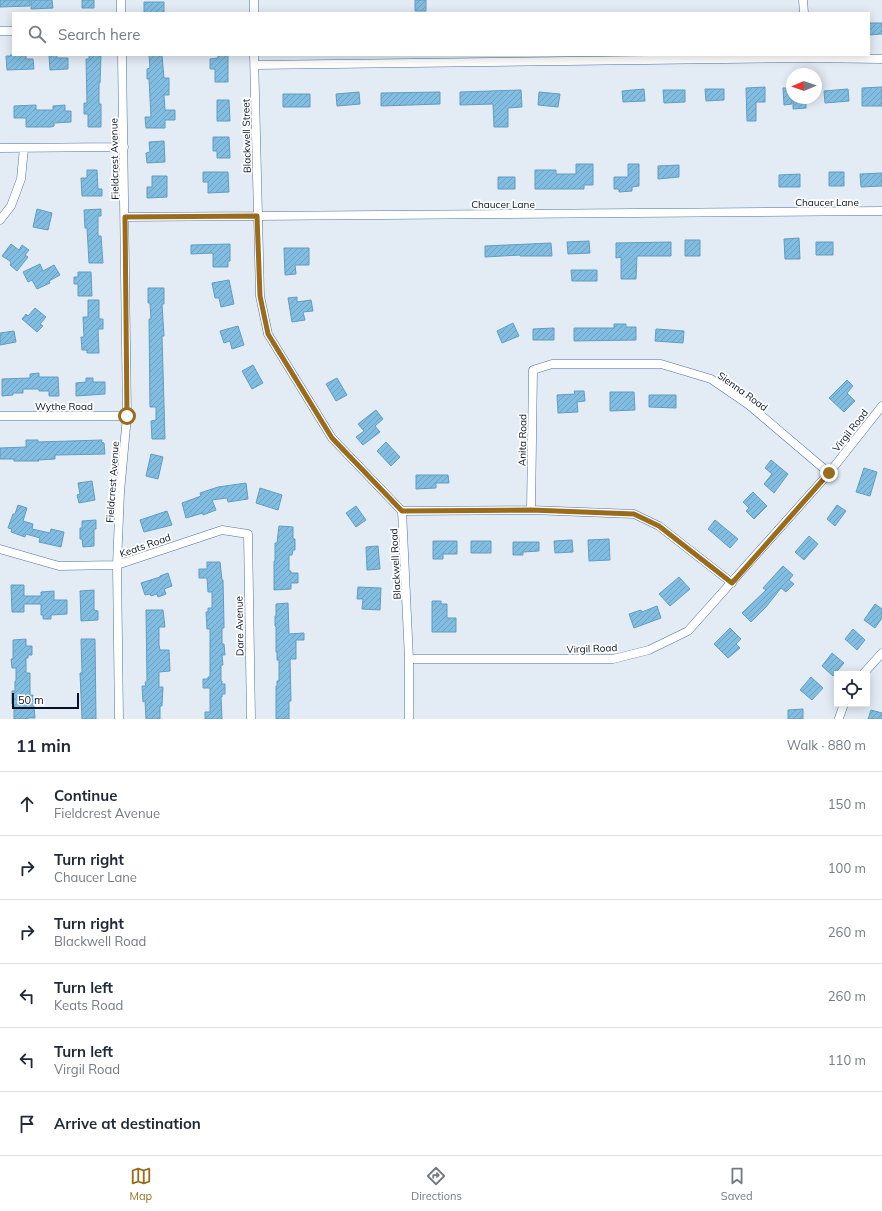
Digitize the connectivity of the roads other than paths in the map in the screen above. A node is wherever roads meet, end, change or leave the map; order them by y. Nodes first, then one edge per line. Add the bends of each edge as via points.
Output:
1 (121, 0) edge
2 (254, 0) edge
3 (803, 0) edge
4 (121, 12) edge
5 (254, 12) edge
6 (804, 12) edge
7 (0, 31) edge
8 (12, 31) edge
9 (122, 56) edge
10 (254, 56) edge
11 (806, 57) edge
12 (882, 59) edge
13 (255, 65) junction
14 (124, 147) junction
15 (0, 148) edge
16 (24, 148) junction
17 (882, 211) edge
18 (257, 216) junction
19 (125, 217) junction
20 (0, 220) edge
21 (533, 370) joint
22 (882, 406) edge
23 (0, 416) edge
24 (127, 416) junction
25 (829, 473) junction
26 (531, 510) junction
27 (402, 511) junction
28 (248, 534) joint
29 (0, 549) edge
30 (117, 565) junction
31 (732, 583) junction
32 (882, 653) edge
33 (409, 659) junction
34 (866, 671) edge
35 (843, 707) edge
36 (839, 718) dead end
37 (119, 719) edge
38 (251, 719) edge
39 (409, 719) edge

1 - 4 street
2 - 5 street
3 - 6 street
7 - 8 street
9 - 14 street, Fieldcrest Avenue
10 - 13 street, Blackwell Street
11 - 12 street
11 - 13 street
13 - 18 street, Blackwell Street
14 - 16 street
14 - 19 street, Fieldcrest Avenue
15 - 16 street
16 - 20 street via 21,179 11,206
17 - 18 street, Chaucer Lane
18 - 19 street, Chaucer Lane
18 - 27 street via 260,296 268,334 332,438
19 - 24 street, Fieldcrest Avenue
21 - 25 street, Sienna Road via 552,364 661,364 711,379 749,405
21 - 26 street, Anita Road
22 - 25 street, Virgil Road
23 - 24 street, Wythe Road
24 - 30 street, Fieldcrest Avenue
25 - 31 street, Virgil Road
26 - 27 street
26 - 31 street via 634,514 659,526
27 - 33 street, Blackwell Road
28 - 30 street, Keats Road via 222,530
28 - 38 street, Dare Avenue
29 - 30 street, Keats Road via 59,566
30 - 37 street, Fieldcrest Avenue
31 - 33 street, Virgil Road via 688,631 649,650 613,659
32 - 34 street
33 - 39 street, Blackwell Road
35 - 36 street

